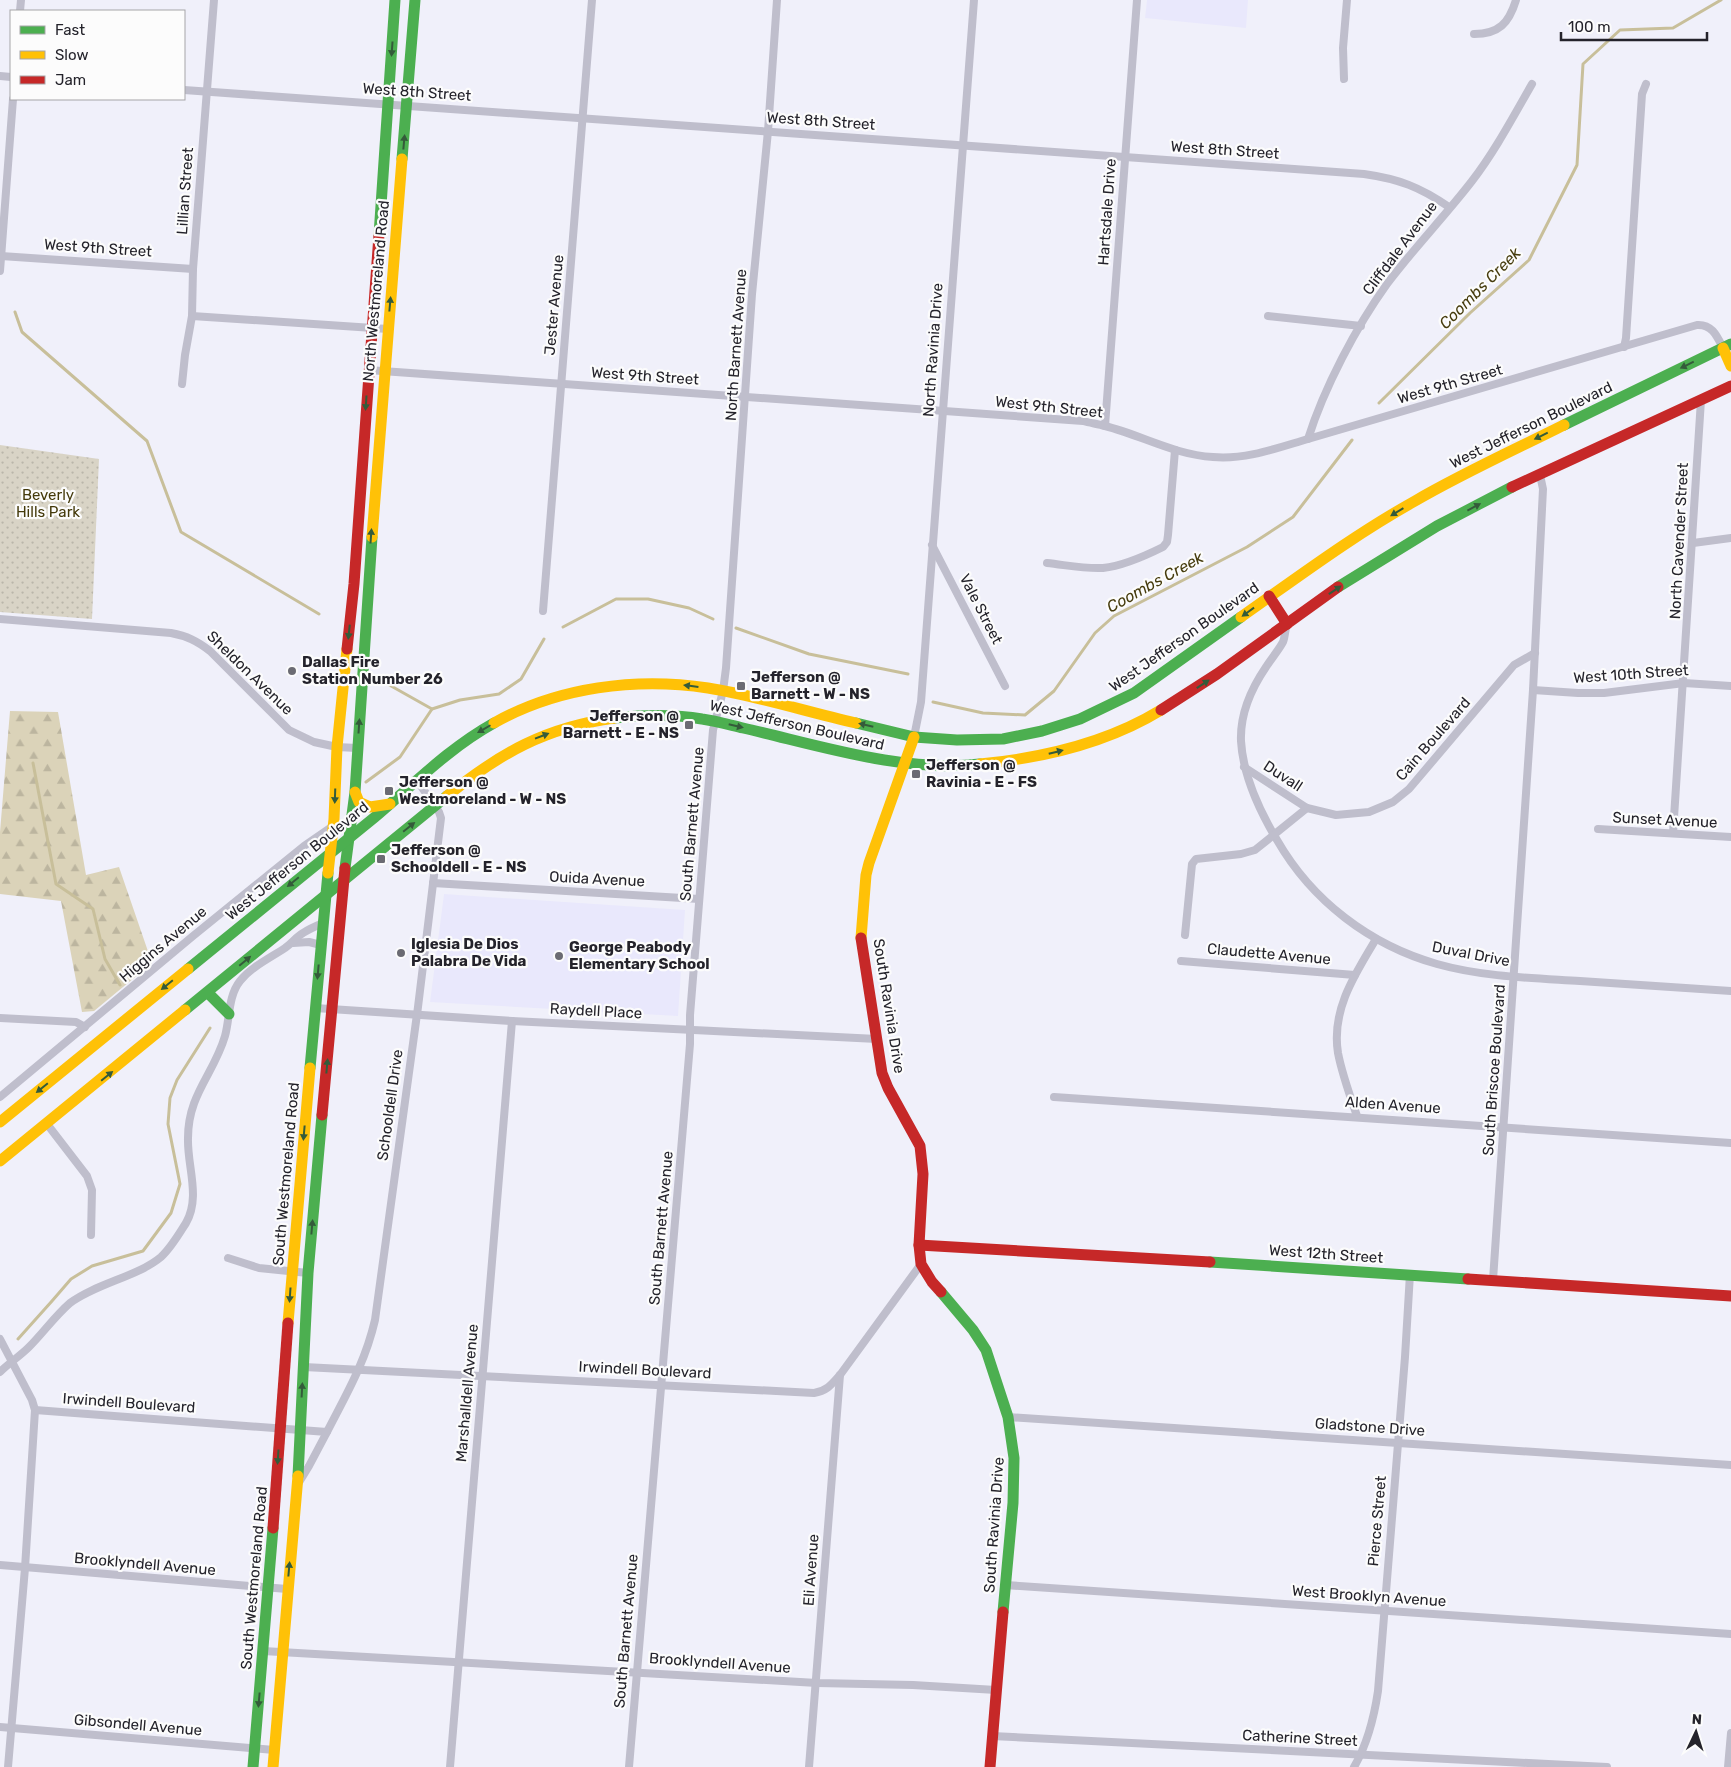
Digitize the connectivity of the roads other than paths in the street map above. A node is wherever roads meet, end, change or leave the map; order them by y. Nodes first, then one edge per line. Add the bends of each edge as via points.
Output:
1 (214, 0) edge
2 (395, 0) edge
3 (414, 0) edge
4 (592, 0) edge
5 (777, 0) edge
6 (974, 0) edge
7 (1137, 0) edge
8 (1347, 0) edge
9 (1516, 0) edge
10 (1474, 34) dead end
11 (1344, 79) dead end
12 (1532, 84) dead end
13 (1646, 84) dead end
14 (185, 90) edge
15 (206, 91) junction
16 (13, 100) edge
17 (388, 105) junction
18 (407, 106) junction
19 (583, 118) junction
20 (768, 131) junction
21 (963, 145) junction
22 (1125, 156) junction
23 (1449, 207) junction
24 (1, 256) junction
25 (193, 269) junction
26 (0, 271) edge
27 (192, 316) junction
28 (1268, 316) dead end
29 (1361, 326) junction
30 (371, 328) junction
31 (388, 329) junction
32 (1727, 346) edge
33 (1624, 347) junction
34 (1731, 366) edge
35 (368, 370) junction
36 (384, 370) junction
37 (561, 383) junction
38 (182, 384) dead end
39 (1731, 386) edge
40 (745, 396) junction
41 (1701, 400) junction
42 (942, 411) junction
43 (1105, 426) junction
44 (1308, 439) junction
45 (1175, 450) junction
46 (1540, 475) junction
47 (1731, 538) edge
48 (1693, 543) junction
49 (932, 545) junction
50 (1047, 563) dead end
51 (354, 584) joint
52 (368, 585) joint
53 (1269, 596) junction
54 (543, 612) dead end
55 (0, 620) edge
56 (1287, 624) junction
57 (1535, 653) junction
58 (1684, 683) junction
59 (1005, 686) dead end
60 (1731, 686) edge
61 (1533, 690) junction
62 (723, 691) junction
63 (921, 702) joint
64 (715, 722) junction
65 (914, 737) junction
66 (337, 747) junction
67 (357, 748) junction
68 (904, 763) junction
69 (1244, 767) junction
70 (416, 779) junction
71 (355, 792) junction
72 (390, 804) junction
73 (435, 806) junction
74 (1307, 808) junction
75 (333, 826) junction
76 (1598, 830) dead end
77 (349, 833) junction
78 (1673, 833) junction
79 (1274, 836) junction
80 (1731, 837) edge
81 (331, 852) junction
82 (343, 879) junction
83 (433, 883) junction
84 (326, 893) junction
85 (699, 899) junction
86 (323, 923) junction
87 (1185, 935) dead end
88 (1376, 938) junction
89 (293, 942) junction
90 (321, 945) junction
91 (1181, 961) dead end
92 (1355, 975) junction
93 (1514, 976) junction
94 (1731, 991) edge
95 (208, 993) junction
96 (315, 1008) junction
97 (332, 1009) junction
98 (229, 1014) junction
99 (416, 1015) junction
100 (0, 1018) edge
101 (512, 1021) junction
102 (85, 1027) junction
103 (690, 1030) junction
104 (877, 1039) junction
105 (0, 1097) edge
106 (1054, 1097) dead end
107 (1357, 1116) junction
108 (0, 1122) edge
109 (47, 1124) junction
110 (1504, 1127) junction
111 (1731, 1142) edge
112 (0, 1160) edge
113 (91, 1235) dead end
114 (919, 1245) junction
115 (228, 1258) dead end
116 (921, 1264) junction
117 (292, 1272) junction
118 (308, 1273) junction
119 (1410, 1274) junction
120 (1493, 1280) junction
121 (1731, 1296) edge
122 (0, 1339) edge
123 (12, 1362) junction
124 (304, 1367) junction
125 (360, 1370) junction
126 (0, 1372) edge
127 (482, 1375) junction
128 (840, 1375) junction
129 (661, 1384) junction
130 (35, 1410) junction
131 (1008, 1417) junction
132 (281, 1428) junction
133 (300, 1430) junction
134 (327, 1432) junction
135 (1398, 1443) junction
136 (1731, 1466) edge
137 (296, 1486) junction
138 (0, 1565) edge
139 (25, 1568) junction
140 (1005, 1585) junction
141 (269, 1588) junction
142 (288, 1590) junction
143 (1383, 1611) junction
144 (1731, 1634) edge
145 (263, 1651) junction
146 (282, 1652) junction
147 (459, 1662) junction
148 (637, 1672) junction
149 (817, 1683) junction
150 (996, 1690) junction
151 (0, 1727) edge
152 (11, 1728) junction
153 (1731, 1733) edge
154 (992, 1736) junction
155 (254, 1749) junction
156 (274, 1750) junction
157 (1362, 1755) junction
158 (8, 1767) edge
159 (253, 1767) edge
160 (273, 1767) edge
161 (450, 1767) edge
162 (629, 1767) edge
163 (809, 1767) edge
164 (990, 1767) edge
165 (1354, 1767) edge
166 (1607, 1767) edge
167 (1728, 1767) edge

1 - 15 street, Lillian Street
2 -> 17 main road, North Westmoreland Road
3 - 18 main road, North Westmoreland Road
4 - 19 street, Jester Avenue
5 - 20 street, North Barnett Avenue
6 - 21 street, North Ravinia Drive
7 - 22 street, Hartsdale Drive
8 - 11 street
9 - 10 street via 1500,28 1487,34
12 - 23 street, Cliffdale Avenue via 1490,155
13 - 33 street via 1642,94
14 - 15 street, West 8th Street
15 - 17 street, West 8th Street
15 - 25 street, Lillian Street
16 - 24 street
17 - 18 street, West 8th Street
17 - 30 main road, North Westmoreland Road
18 - 19 street, West 8th Street
31 -> 18 main road, North Westmoreland Road
19 - 20 street, West 8th Street
19 - 37 street, Jester Avenue
20 - 21 street, West 8th Street
20 - 40 street, North Barnett Avenue
21 - 22 street, West 8th Street
21 - 42 street, North Ravinia Drive
22 - 23 street, West 8th Street via 1383,177 1425,191
22 - 43 street, Hartsdale Drive
23 - 29 street, Cliffdale Avenue via 1386,285
24 - 25 street, West 9th Street
24 - 26 street
25 - 27 street, Lillian Street
27 - 30 street
27 - 38 street, Lillian Street
28 - 29 street
29 - 44 street, Cliffdale Avenue via 1314,418
30 - 31 street
30 - 35 main road, North Westmoreland Road
31 - 36 main road, North Westmoreland Road
32 - 33 street, West 9th Street via 1704,324
32 - 34 main road
32 -> 53 main road, West Jefferson Boulevard via 1458,477 1368,529
33 - 44 street, West 9th Street
35 - 36 street, West 9th Street
35 -> 51 main road, North Westmoreland Road
36 - 37 street, West 9th Street
52 -> 36 main road, North Westmoreland Road
37 - 40 street, West 9th Street
37 - 54 street, Jester Avenue
39 - 41 main road, West Jefferson Boulevard
40 - 42 street, West 9th Street
40 - 62 street, North Barnett Avenue
41 - 46 main road, West Jefferson Boulevard
41 - 48 street, North Cavender Street
42 - 43 street, West 9th Street via 1082,421
42 - 49 street, North Ravinia Drive
43 - 45 street, West 9th Street
44 - 45 street, West 9th Street via 1230,457
45 - 50 street via 1168,535 1163,547 1104,568
56 -> 46 main road, West Jefferson Boulevard via 1414,540
46 - 57 street, South Briscoe Boulevard via 1543,489
47 - 48 street
48 - 58 street, North Cavender Street
49 - 59 street, Vale Street
49 - 63 street, North Ravinia Drive
51 -> 66 main road, South Westmoreland Road
67 -> 52 main road, South Westmoreland Road
53 - 56 main road
53 -> 65 main road, West Jefferson Boulevard via 1134,693 1084,718 1042,731 983,740
55 - 66 street, Sheldon Avenue via 185,635 210,650 289,730 314,742
68 -> 56 main road, West Jefferson Boulevard via 983,765 1032,758 1091,742 1146,719 1175,702
56 - 69 street, Duval Drive via 1283,641 1250,695 1243,717
57 - 61 street, South Briscoe Boulevard
57 - 74 street, Cain Boulevard via 1514,665 1409,789 1393,802 1369,812 1336,815
58 - 60 street, West 10th Street
58 - 61 street, West 10th Street via 1604,693
58 - 78 street, North Cavender Street
61 - 93 street, South Briscoe Boulevard
62 - 64 street, South Barnett Avenue
65 -> 62 main road, West Jefferson Boulevard
62 -> 70 main road, West Jefferson Boulevard via 649,683 565,694 529,706 483,729
63 - 65 street, South Ravinia Drive
64 -> 68 main road, West Jefferson Boulevard
73 -> 64 main road, West Jefferson Boulevard via 510,750 560,729 589,721 646,715
64 - 85 street, South Barnett Avenue
65 - 68 main road, South Ravinia Drive
66 - 67 street, Sheldon Avenue
66 -> 75 main road, South Westmoreland Road
67 - 71 main road, South Westmoreland Road
68 - 104 main road, South Ravinia Drive via 866,875 862,938
69 - 74 street, Duvall
69 - 79 street, Duval Drive via 1256,801
70 - 72 main road, West Jefferson Boulevard
70 - 73 street, Schooldell Drive
71 - 72 main road via 359,802 370,807
71 - 77 main road, South Westmoreland Road
72 - 77 main road, West Jefferson Boulevard
82 -> 73 main road, West Jefferson Boulevard
73 - 83 street, Schooldell Drive via 441,818
74 - 79 street
75 - 77 street
75 - 81 main road, South Westmoreland Road
75 - 102 street, Higgins Avenue via 262,880
76 - 78 street, Sunset Avenue
77 - 81 main road, West Jefferson Boulevard
77 - 82 main road, South Westmoreland Road
78 - 80 street, Sunset Avenue
79 - 87 street via 1255,850 1196,859 1192,864
79 - 88 street, Duval Drive via 1288,860 1312,889 1334,910
81 - 84 main road, South Westmoreland Road
81 -> 108 main road, West Jefferson Boulevard
82 - 84 main road, West Jefferson Boulevard
82 - 97 main road, South Westmoreland Road
83 - 85 street, Ouida Avenue
83 - 99 street, Schooldell Drive
84 - 86 main road, South Westmoreland Road
95 -> 84 main road, West Jefferson Boulevard
85 - 103 street, South Barnett Avenue
86 - 89 street
86 - 90 main road, South Westmoreland Road
88 - 92 street
88 - 93 street, Duval Drive via 1438,964
89 - 90 street
89 - 98 street via 246,974 233,994
90 -> 96 main road, South Westmoreland Road
91 - 92 street, Claudette Avenue
92 - 107 street via 1341,1005 1337,1037 1342,1068
93 - 94 street, Duval Drive
93 - 110 street, South Briscoe Boulevard
95 - 98 main road
109 -> 95 main road, West Jefferson Boulevard
96 - 97 street, Raydell Place
96 -> 117 main road, South Westmoreland Road
97 - 99 street, Raydell Place
118 -> 97 main road, South Westmoreland Road
98 - 123 street via 225,1035 192,1106 188,1139 193,1189 186,1223 162,1256 70,1303
99 - 101 street, Raydell Place
99 - 125 street, Schooldell Drive via 374,1320
100 - 102 street via 76,1022
101 - 103 street, Raydell Place
101 - 127 street, Marshalldell Avenue
102 - 105 street, Higgins Avenue
103 - 104 street, Raydell Place
103 - 129 street, South Barnett Avenue
104 - 114 main road, South Ravinia Drive via 888,1088 920,1146 923,1174
106 - 107 street, Alden Avenue
107 - 110 street, Alden Avenue
109 - 112 main road, West Jefferson Boulevard
109 - 113 street via 92,1184
110 - 111 street, Alden Avenue
110 - 120 street, South Briscoe Boulevard
114 - 116 main road, South Ravinia Drive
114 - 119 main road, West 12th Street
115 - 117 street via 259,1268
116 - 128 street, Irwindell Boulevard
116 - 131 main road, South Ravinia Drive via 986,1350
117 - 118 street
117 -> 132 main road, South Westmoreland Road
118 - 124 main road, South Westmoreland Road
119 - 120 main road, West 12th Street
119 - 135 street, Pierce Street
120 - 121 main road, West 12th Street
122 - 123 street
123 - 126 street
123 - 130 street
124 - 125 street, Irwindell Boulevard
133 -> 124 main road, South Westmoreland Road
125 - 127 street, Irwindell Boulevard
125 - 134 street, Schooldell Drive
127 - 129 street, Irwindell Boulevard
127 - 147 street, Marshalldell Avenue
128 - 129 street, Irwindell Boulevard via 822,1392
128 - 149 street, Eli Avenue
129 - 148 street, South Barnett Avenue
130 - 132 street, Irwindell Boulevard
130 - 139 street
131 - 135 street, Gladstone Drive
131 - 140 main road, South Ravinia Drive via 1014,1458
132 - 133 street, Irwindell Boulevard
132 -> 141 main road, South Westmoreland Road
133 - 134 street
133 - 137 main road, South Westmoreland Road
134 - 137 street, Schooldell Drive
135 - 136 street, Gladstone Drive
135 - 143 street, Pierce Street
142 -> 137 main road, South Westmoreland Road
138 - 139 street, Brooklyndell Avenue
139 - 141 street, Brooklyndell Avenue
139 - 152 street
140 - 143 street, West Brooklyn Avenue
140 - 150 main road, South Ravinia Drive
141 - 142 street, Brooklyndell Avenue
141 - 145 main road, South Westmoreland Road
142 - 146 main road, South Westmoreland Road
143 - 144 street, West Brooklyn Avenue
143 - 157 street, Pierce Street via 1375,1709
145 - 146 street, Brooklyndell Avenue
145 -> 155 main road, South Westmoreland Road
146 - 147 street, Brooklyndell Avenue
146 - 156 main road, South Westmoreland Road
147 - 148 street, Brooklyndell Avenue
147 - 161 street, Marshalldell Avenue
148 - 149 street, Brooklyndell Avenue
148 - 162 street, South Barnett Avenue
149 - 150 street, Brooklyndell Avenue
149 - 163 street, Eli Avenue
150 - 154 main road, South Ravinia Drive
151 - 152 street, Gibsondell Avenue
152 - 155 street, Gibsondell Avenue
152 - 158 street
153 - 167 street
154 - 157 street, Catherine Street
154 - 164 main road, South Ravinia Drive
155 - 156 street, Gibsondell Avenue
155 - 159 main road, South Westmoreland Road
156 - 160 main road, South Westmoreland Road
157 - 165 street, Pierce Street
157 - 166 street, Catherine Street

